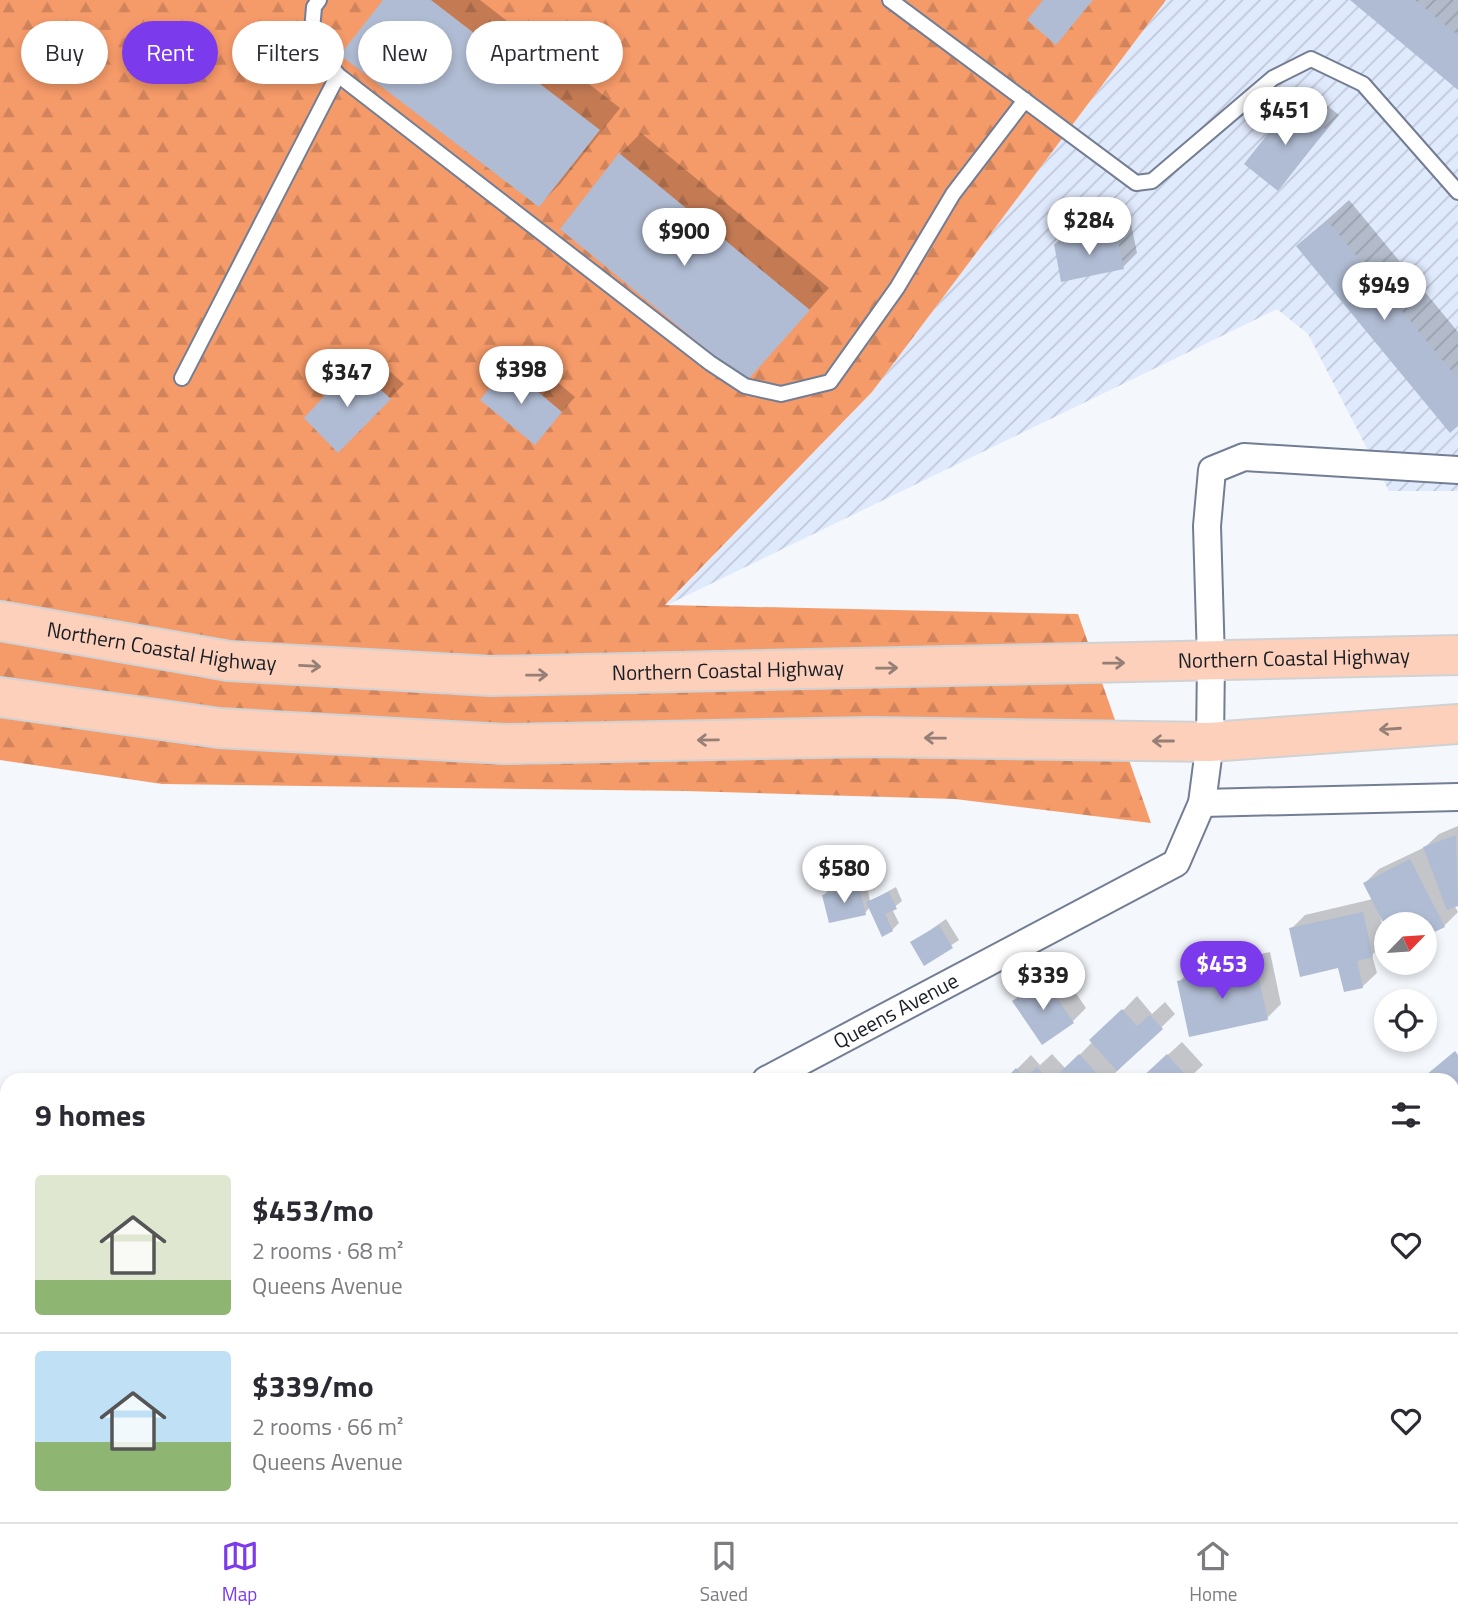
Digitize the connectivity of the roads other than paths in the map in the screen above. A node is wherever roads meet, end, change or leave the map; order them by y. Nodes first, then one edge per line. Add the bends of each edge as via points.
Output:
1 (319, 0) edge
2 (890, 0) edge
3 (313, 21) edge
4 (344, 80) edge
5 (333, 84) edge
6 (1025, 100) junction
7 (1458, 192) edge
8 (183, 378) dead end
9 (1458, 470) edge
10 (0, 621) edge
11 (1458, 655) edge
12 (1211, 660) junction
13 (0, 698) edge
14 (1458, 724) edge
15 (1210, 742) junction
16 (1458, 797) edge
17 (1202, 803) junction
18 (779, 1073) edge

1 - 3 lane
2 - 6 lane
4 - 6 lane via 710,363 744,386 781,394 830,382 897,288 953,194
5 - 8 lane
6 - 7 lane via 1136,183 1152,181 1273,78 1311,59 1363,85
9 - 12 street, Queens Avenue via 1244,457 1212,470 1207,526
10 -> 12 highway, Northern Coastal Highway via 229,661 491,676
11 - 12 highway, Northern Coastal Highway
12 - 15 street, Queens Avenue
15 -> 13 highway via 871,737 505,744 219,728
14 -> 15 highway
15 - 17 street, Queens Avenue
16 - 17 street
17 - 18 street, Queens Avenue via 1176,863

